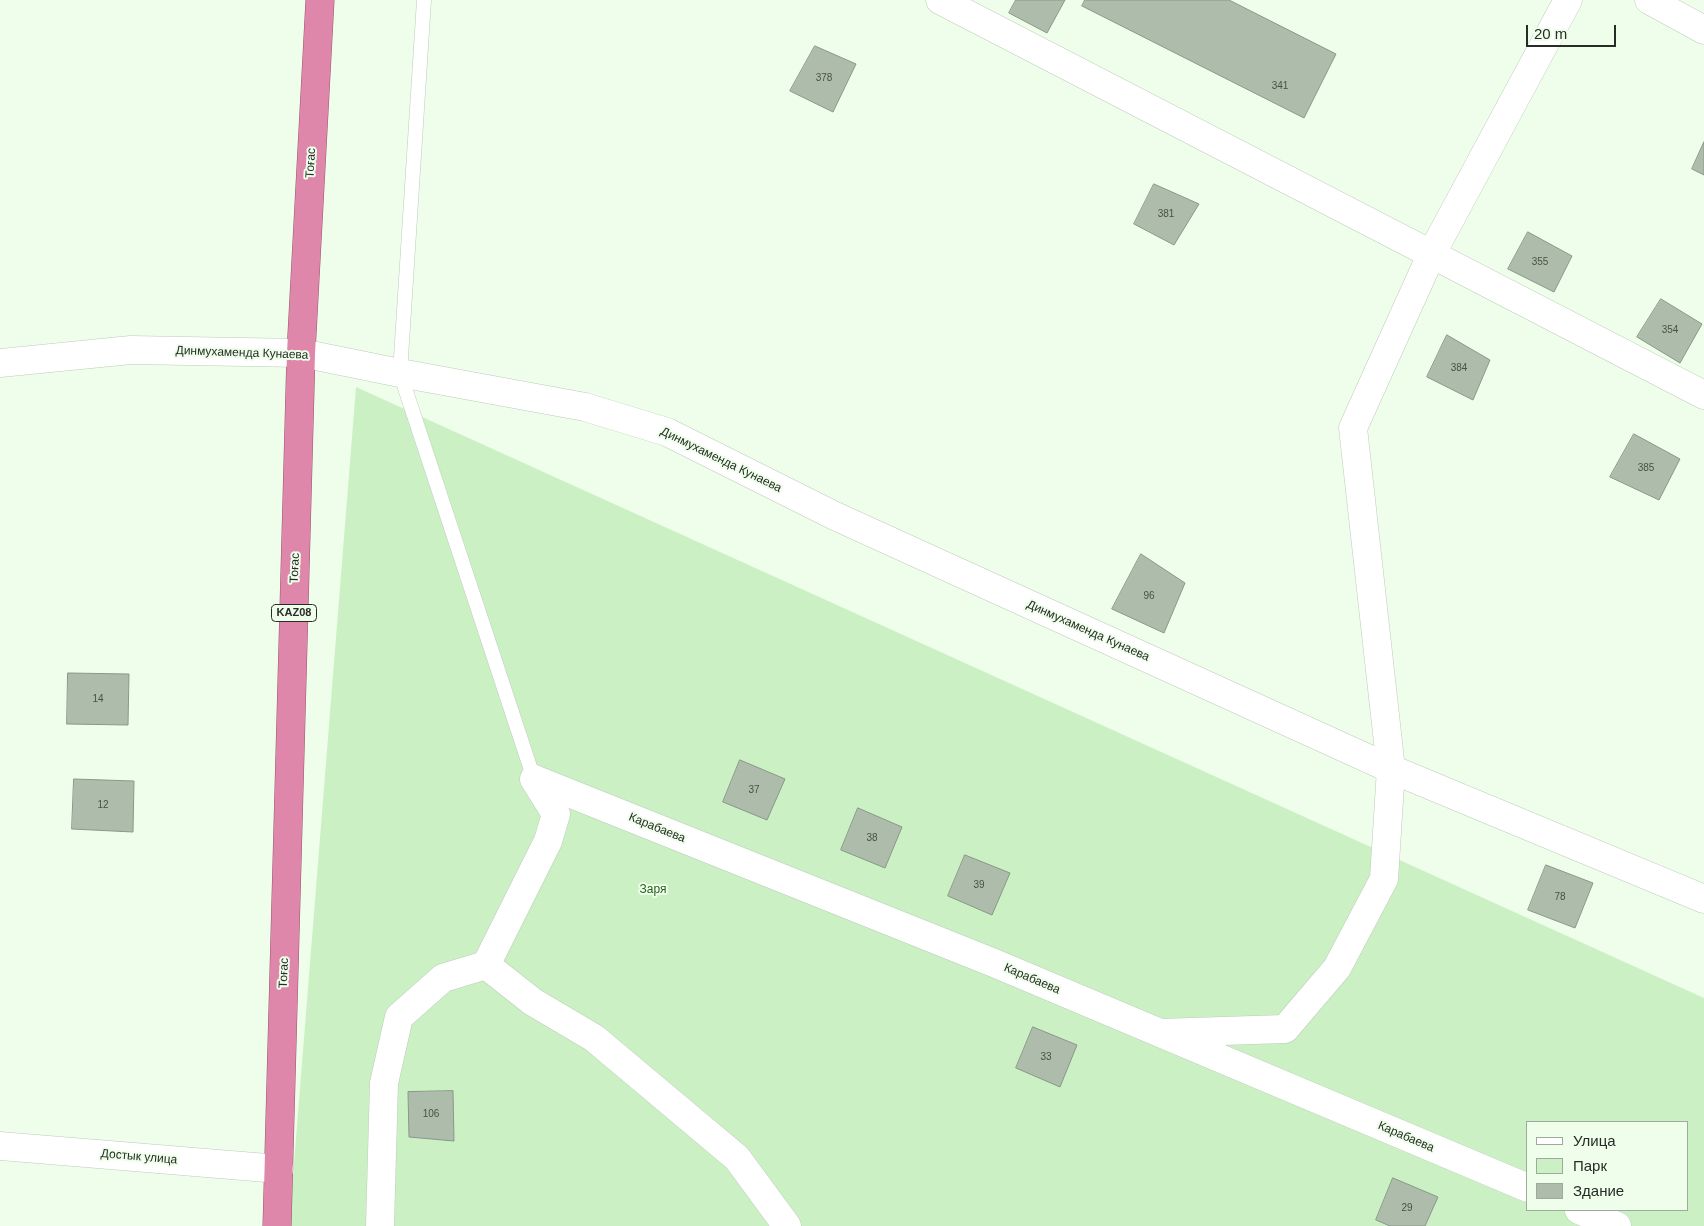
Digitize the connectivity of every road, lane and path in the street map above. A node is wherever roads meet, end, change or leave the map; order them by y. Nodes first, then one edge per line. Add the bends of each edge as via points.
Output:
1 (320, 0) edge
2 (424, 0) edge
3 (940, 0) edge
4 (1568, 0) edge
5 (1649, 0) edge
6 (1704, 30) edge
7 (1432, 253) junction
8 (301, 353) junction
9 (0, 364) edge
10 (400, 373) junction
11 (1704, 395) edge
12 (1391, 769) junction
13 (534, 779) junction
14 (1704, 899) edge
15 (486, 965) junction
16 (1160, 1033) junction
17 (0, 1146) edge
18 (279, 1169) junction
19 (1526, 1187) edge
20 (1581, 1211) edge
21 (277, 1226) edge
22 (380, 1226) edge
23 (788, 1226) edge
24 (1617, 1226) edge

1 - 8 highway, Тоғас / KAZ08
2 - 10 lane
3 - 7 street
4 - 7 street
5 - 6 street
7 - 11 street
7 - 12 street via 1354,428
8 - 9 street, Динмухаменда Кунаева via 131,350
8 - 10 street, Динмухаменда Кунаева
8 - 18 highway, Тоғас / KAZ08
10 - 12 street, Динмухаменда Кунаева via 584,407 667,432 835,516
10 - 13 lane
12 - 14 street, Динмухаменда Кунаева
12 - 16 street via 1384,879 1337,968 1284,1029
13 - 15 street via 556,814 548,841
13 - 16 street, Карабаева
15 - 22 street via 443,978 399,1017 384,1083
15 - 23 street via 533,1002 594,1038 737,1158
16 - 19 street, Карабаева
17 - 18 street, Достык улица
18 - 21 highway, Тоғас / KAZ08
20 - 24 street

